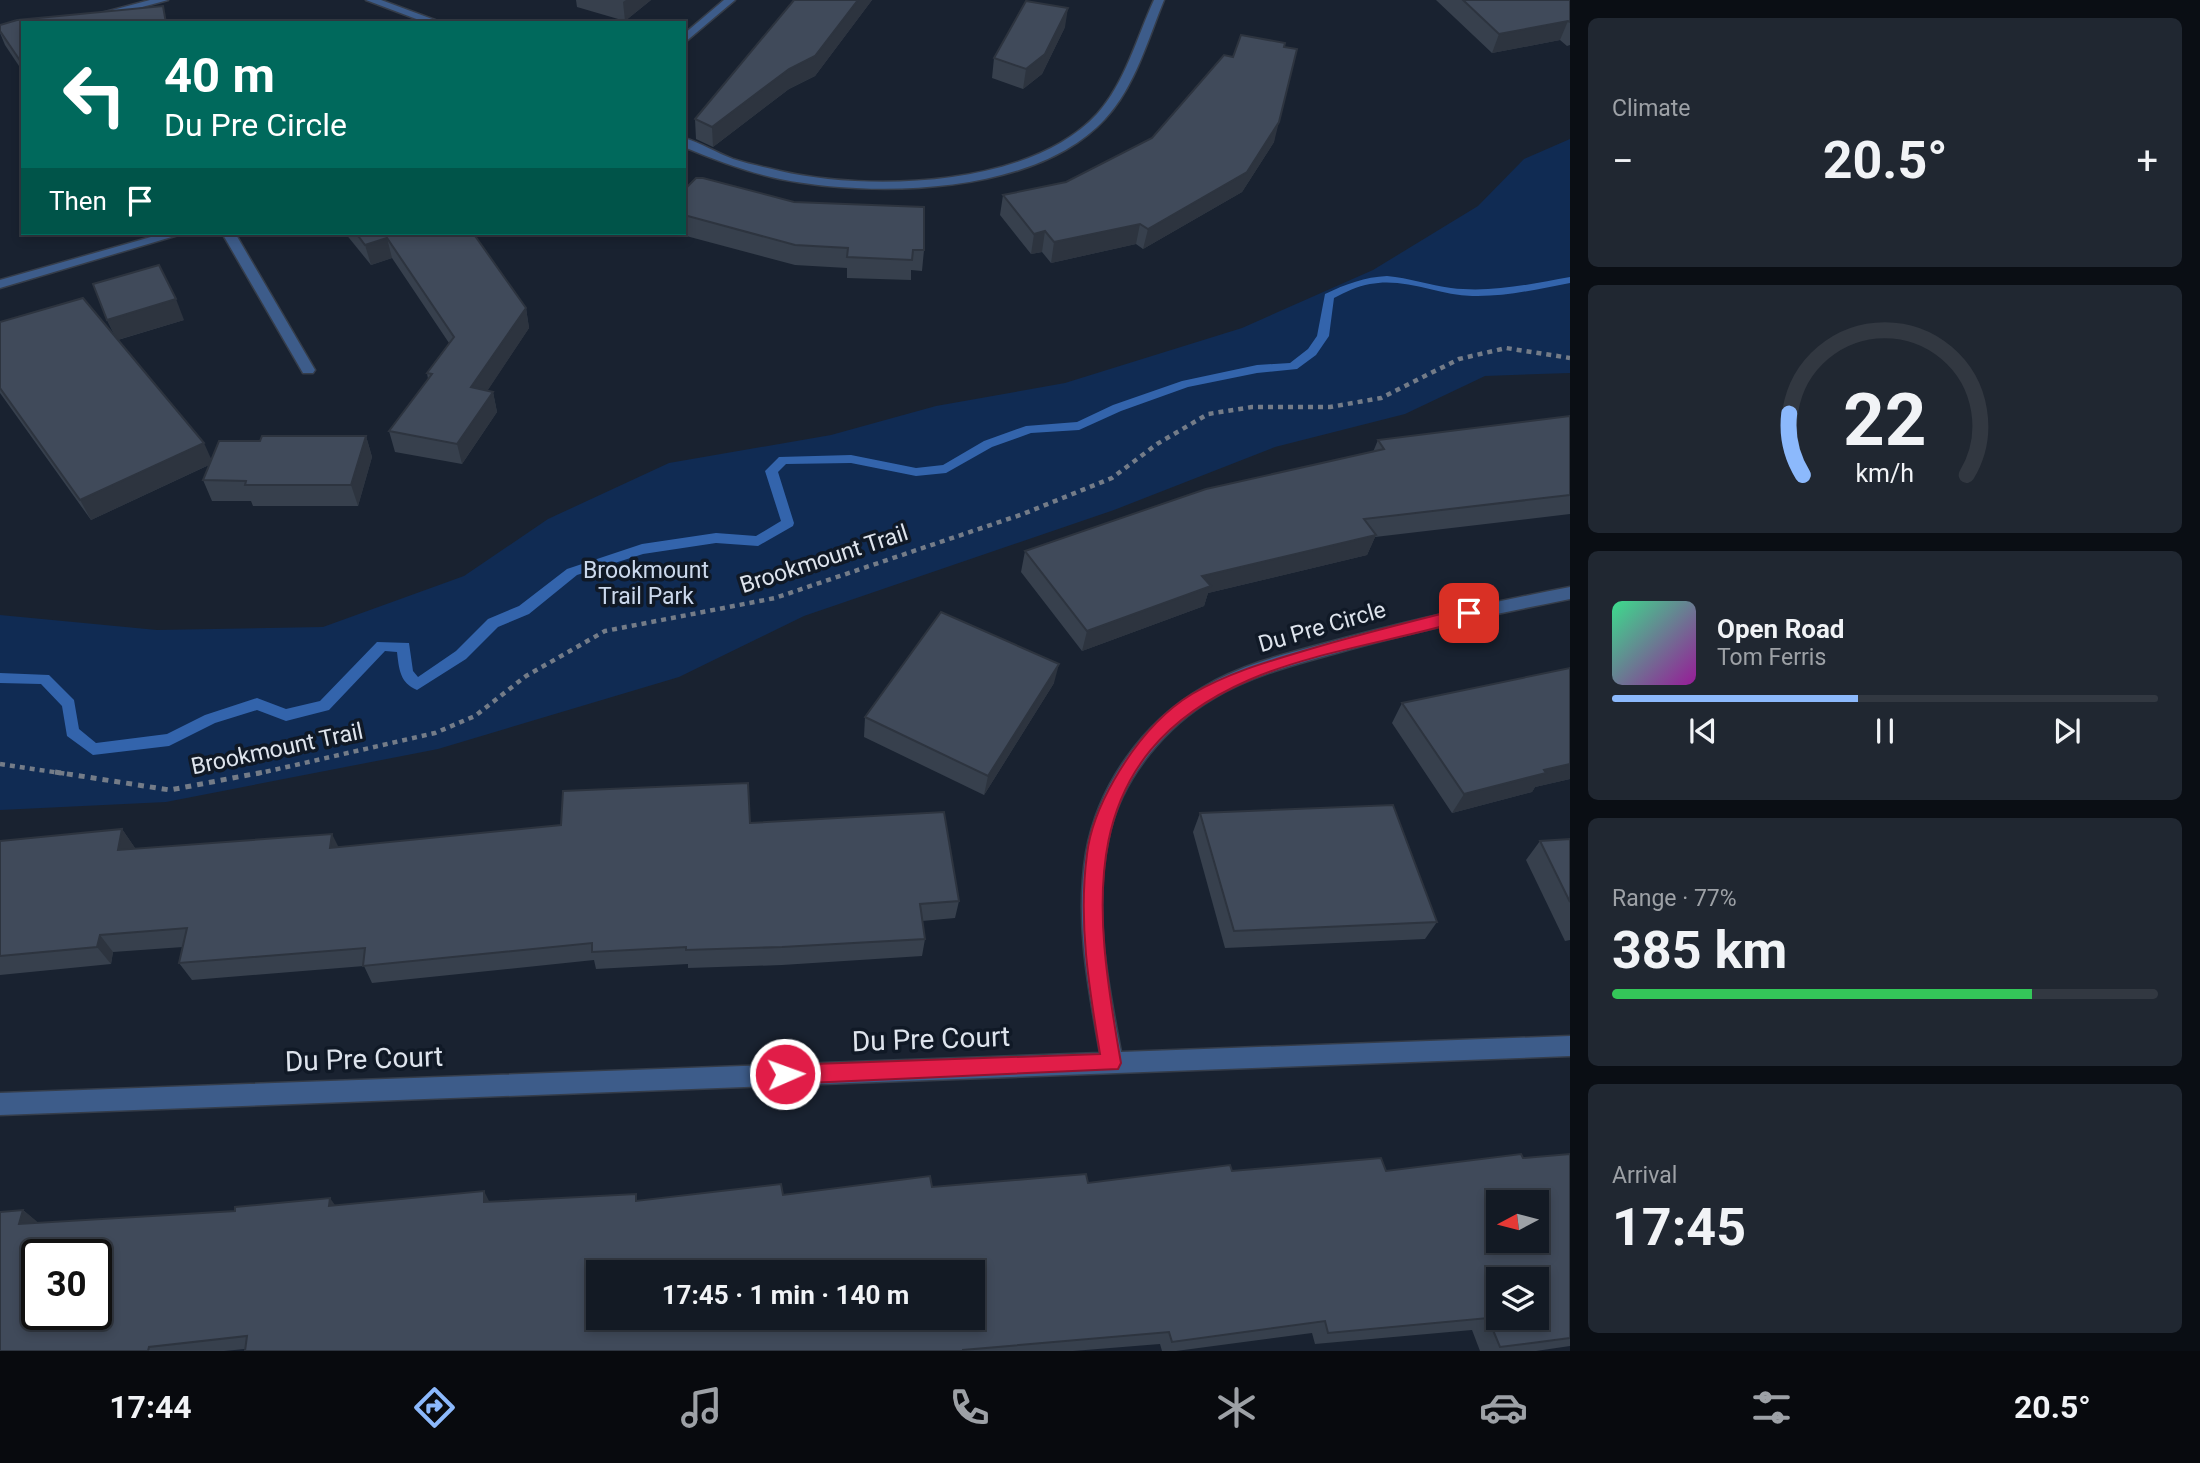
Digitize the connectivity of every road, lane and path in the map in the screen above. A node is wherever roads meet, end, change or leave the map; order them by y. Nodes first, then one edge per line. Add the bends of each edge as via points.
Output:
1 (163, 0) edge
2 (371, 0) edge
3 (730, 0) edge
4 (1159, 0) edge
5 (77, 21) edge
6 (432, 21) edge
7 (686, 38) edge
8 (686, 143) edge
9 (171, 235) edge
10 (229, 235) edge
11 (0, 284) edge
12 (1570, 358) edge
13 (308, 370) dead end
14 (1570, 593) edge
15 (0, 764) edge
16 (1570, 1046) edge
17 (1112, 1063) junction
18 (0, 1104) edge

1 - 5 street
2 - 6 street
3 - 7 street
4 - 8 street via 1101,118 1068,142 1005,170 946,181 878,186 815,182 751,171
9 - 11 street
10 - 13 street
12 - 15 path, Brookmount Trail via 1506,348 1459,359 1381,398 1330,407 1252,407 1208,414 1112,478 1023,514 775,598 605,631 526,676 475,716 435,733 170,790
14 - 17 street, Du Pre Circle via 1409,627 1272,666 1196,699 1163,727 1134,761 1111,800 1096,851 1092,905 1097,981
16 - 17 street, Du Pre Court
17 - 18 street, Du Pre Court

